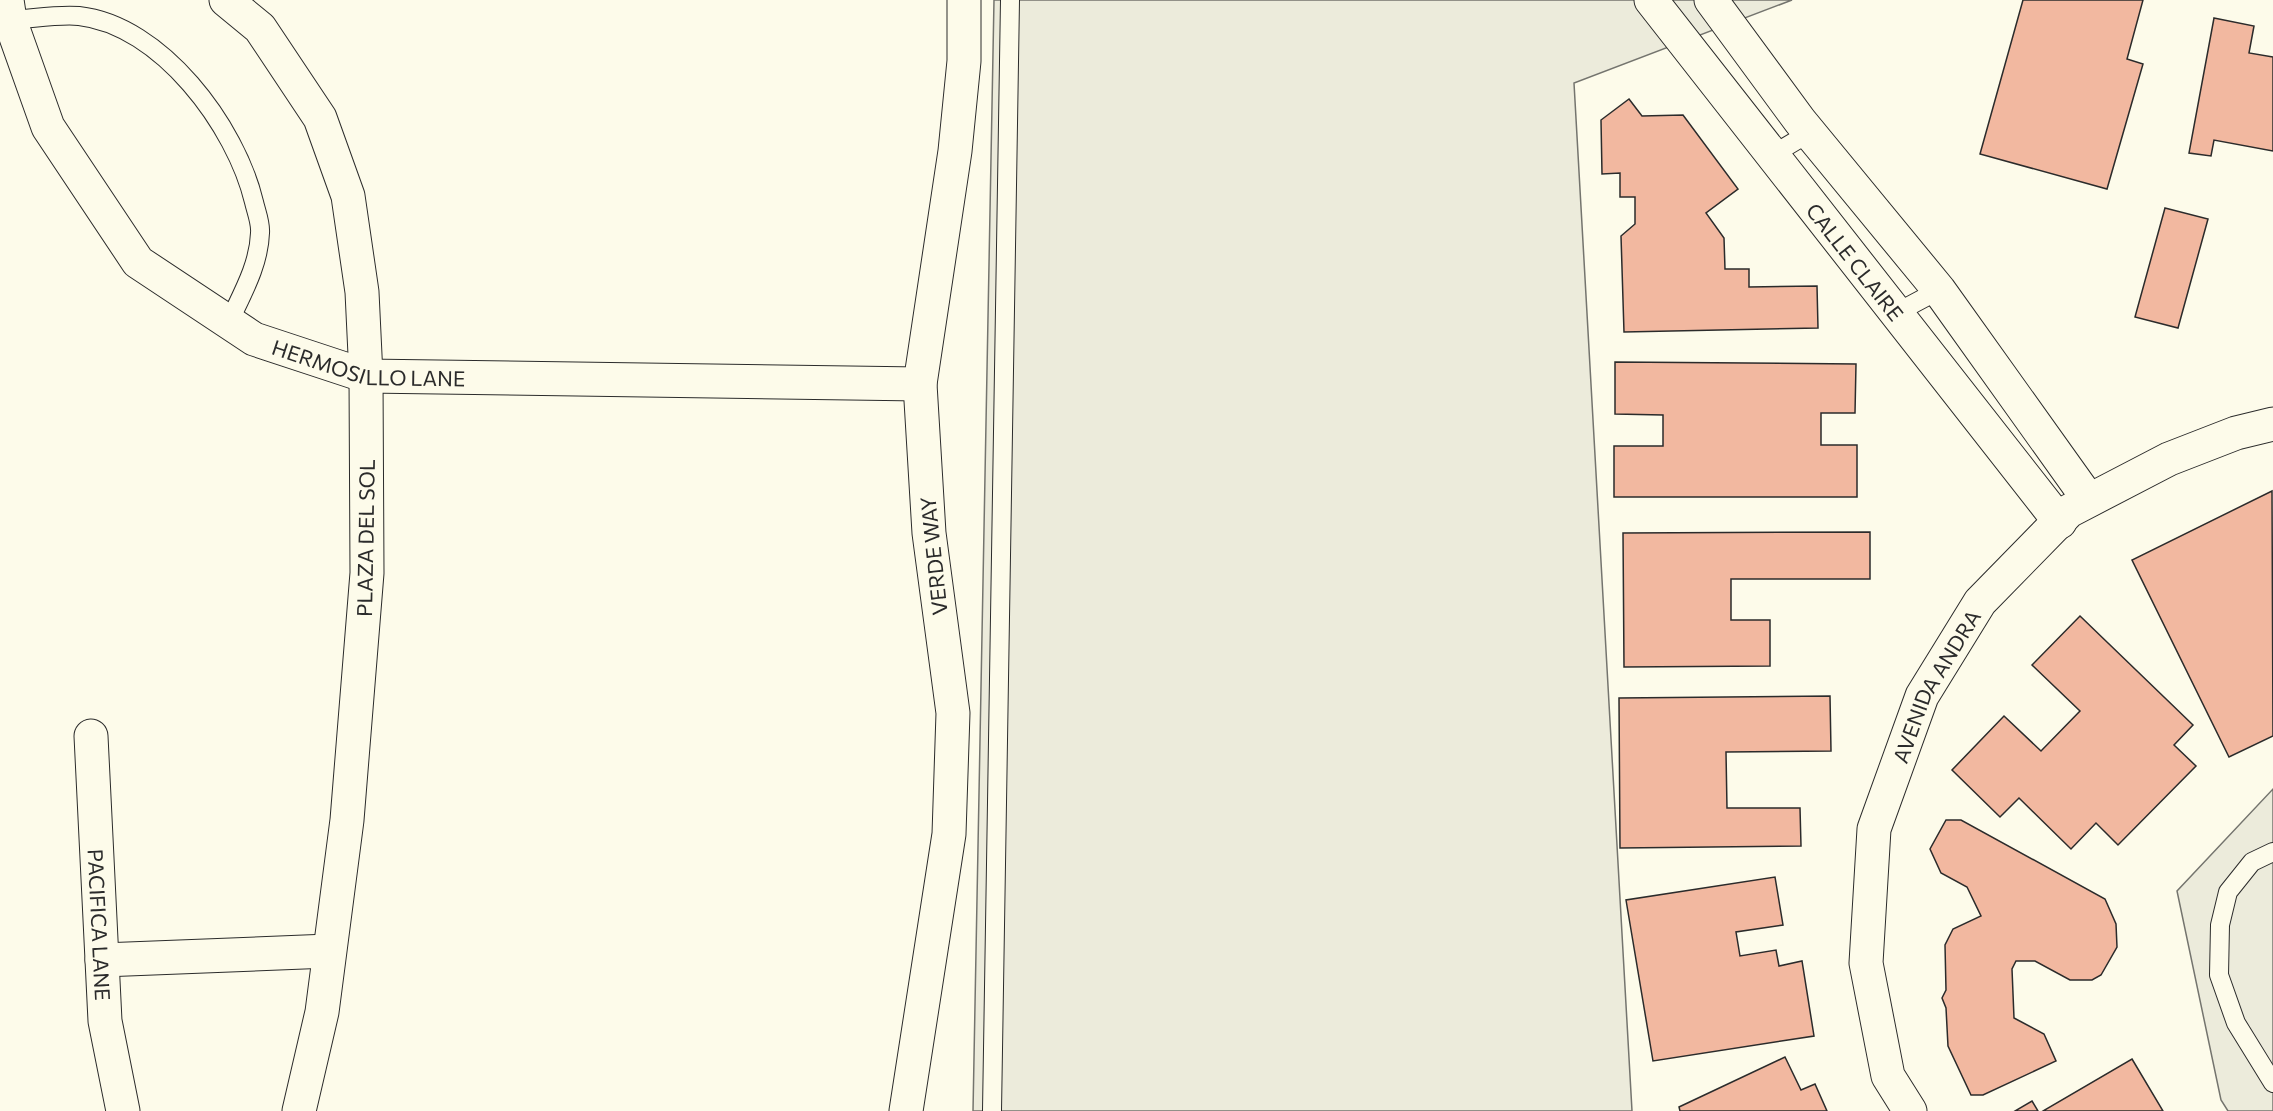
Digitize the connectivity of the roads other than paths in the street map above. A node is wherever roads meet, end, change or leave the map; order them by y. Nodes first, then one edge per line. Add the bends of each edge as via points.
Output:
1 (226, 0) edge
2 (964, 0) edge
3 (1010, 0) edge
4 (1651, 0) edge
5 (1711, 0) edge
6 (9, 10) edge
7 (1809, 133) junction
8 (1772, 155) junction
9 (1939, 290) junction
10 (1896, 313) junction
11 (229, 322) junction
12 (366, 376) junction
13 (920, 384) junction
14 (2273, 424) edge
15 (2089, 500) junction
16 (2060, 522) junction
17 (91, 736) dead end
18 (2273, 852) edge
19 (330, 951) junction
20 (102, 960) junction
21 (2273, 1083) edge
22 (123, 1111) edge
23 (299, 1111) edge
24 (906, 1111) edge
25 (992, 1111) edge
26 (1910, 1111) edge

1 - 12 street, PLAZA DEL SOL via 260,28 320,118 348,196 362,292
2 - 13 street, VERDE WAY via 964,61 955,151
3 - 25 lane
4 - 8 street, CALLE CLAIRE
5 - 7 street
6 - 11 street, HERMOSILLO LANE via 48,127 138,262
6 - 11 lane via 79,16 115,26 151,48 195,87 234,145 261,231 257,258
7 - 8 lane
7 - 9 street
8 - 10 street, CALLE CLAIRE
9 - 10 lane
9 - 15 street
10 - 16 street, CALLE CLAIRE
11 - 12 street, HERMOSILLO LANE via 254,339
12 - 13 street, HERMOSILLO LANE
12 - 19 street, PLAZA DEL SOL via 367,573 347,820
13 - 24 street, VERDE WAY via 929,533 953,713 949,834
14 - 15 street, AVENIDA ANDRA via 2236,433 2169,459
15 - 16 street, AVENIDA ANDRA via 2069,511
16 - 26 street, AVENIDA ANDRA via 1980,602 1922,696 1874,829 1866,963 1888,1076
17 - 20 street, PACIFICA LANE
18 - 21 lane via 2252,862 2228,892 2220,925 2219,975 2236,1023
19 - 20 street
19 - 23 street, PLAZA DEL SOL via 322,1012
20 - 22 street, PACIFICA LANE via 105,1021

